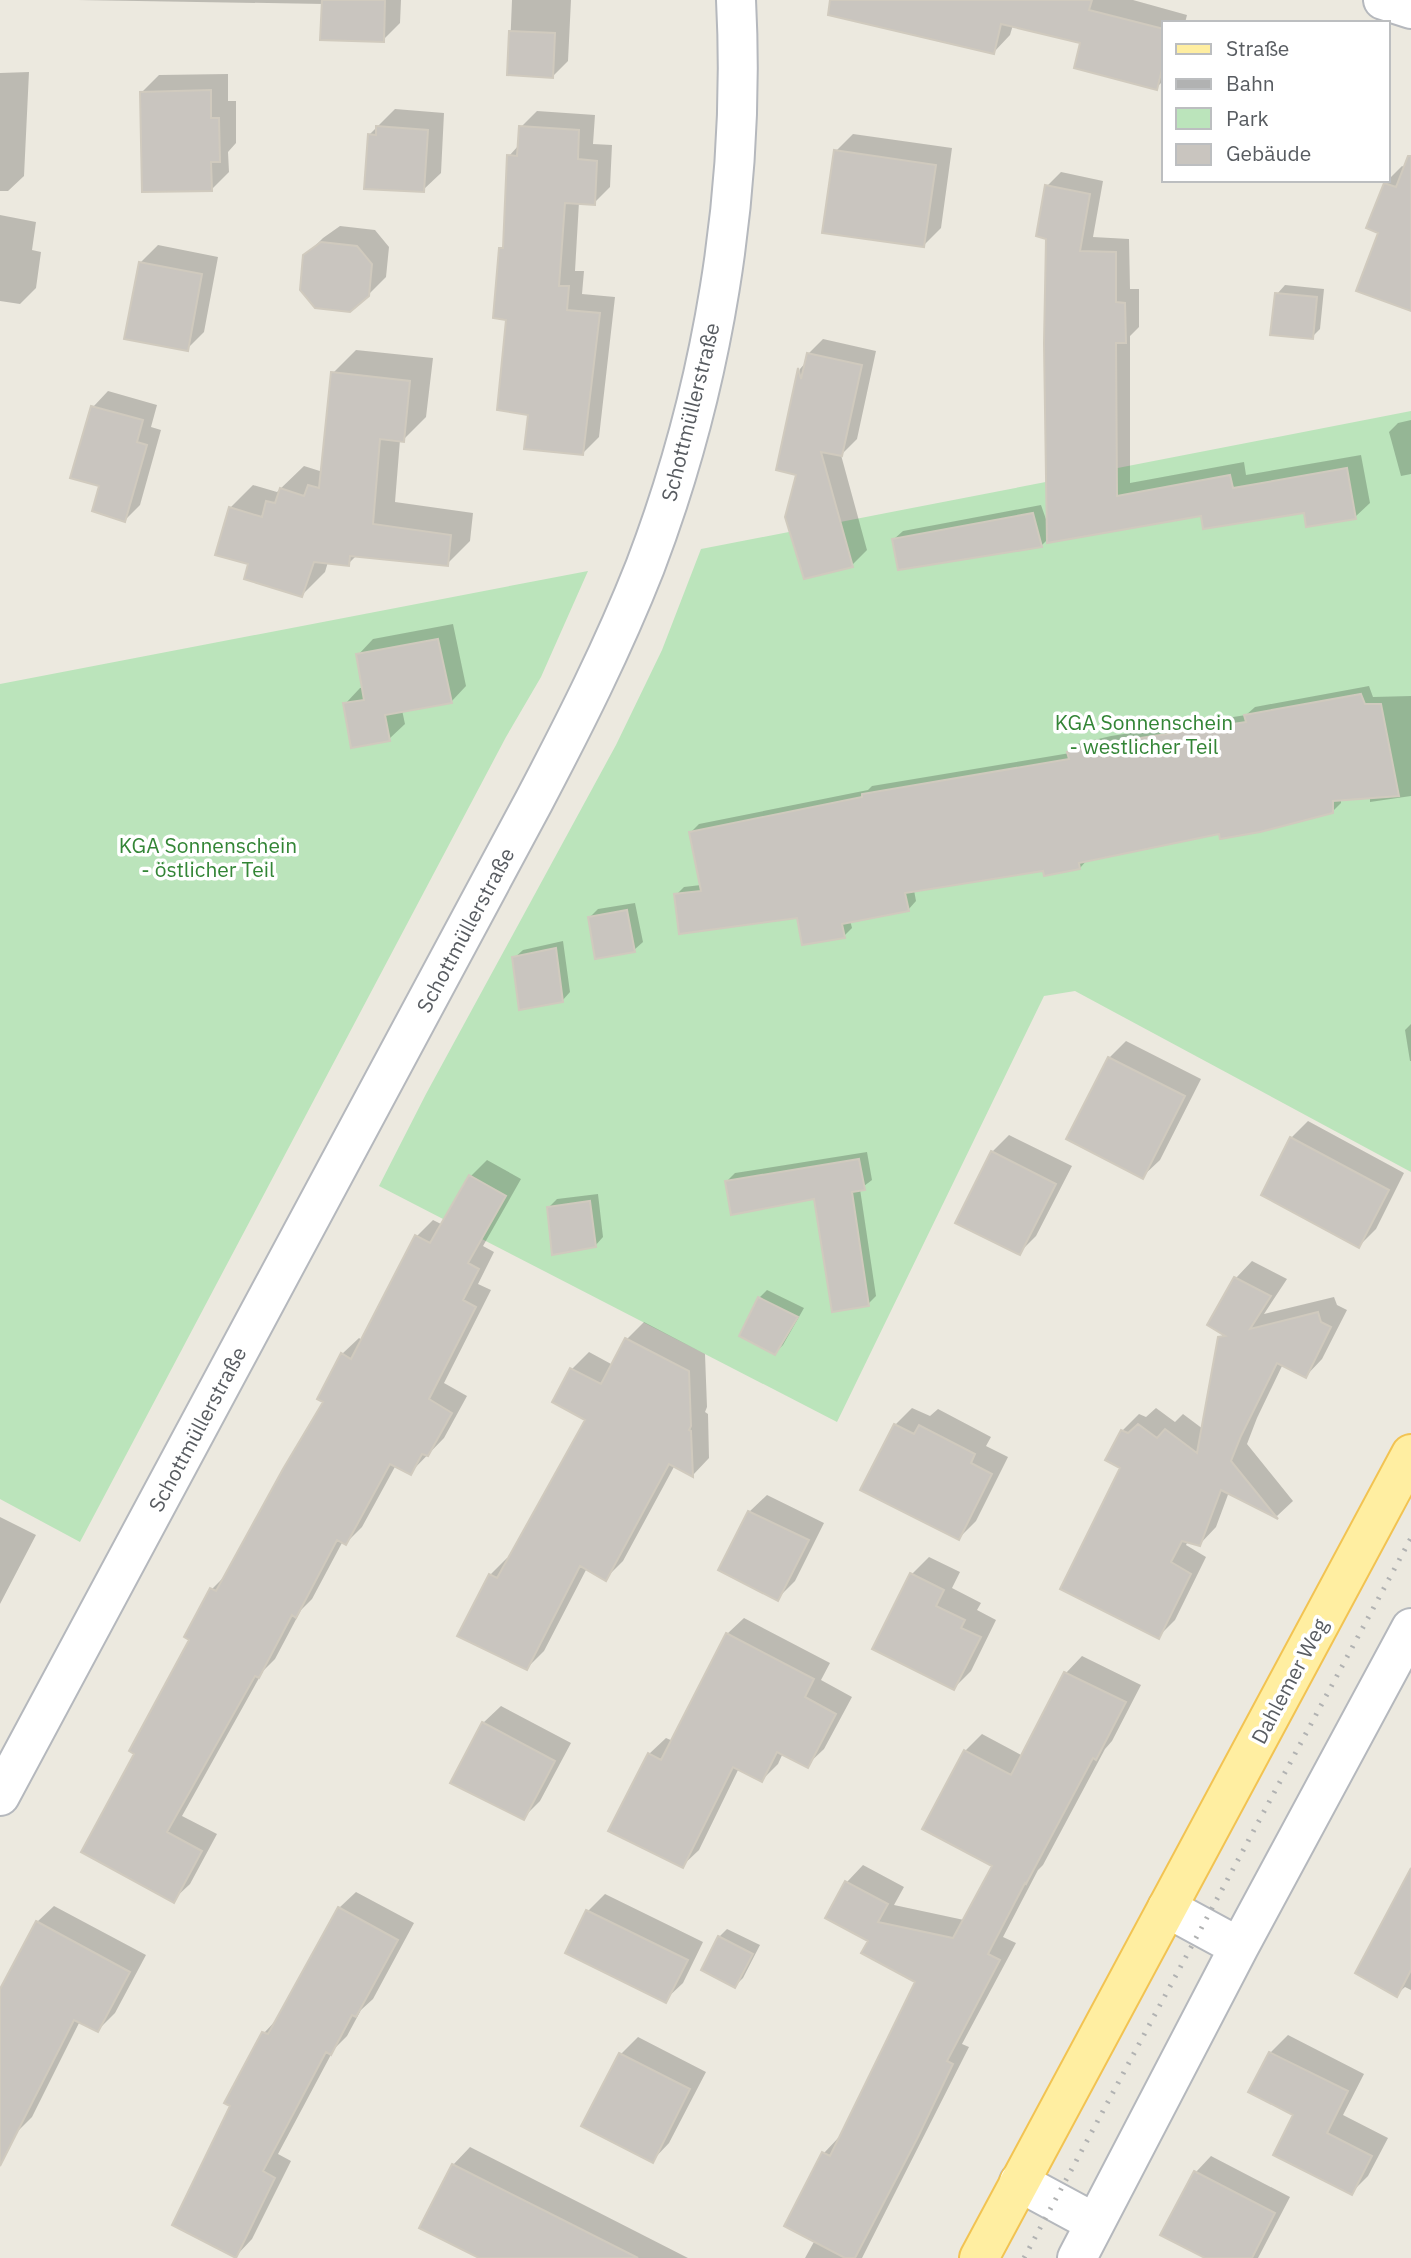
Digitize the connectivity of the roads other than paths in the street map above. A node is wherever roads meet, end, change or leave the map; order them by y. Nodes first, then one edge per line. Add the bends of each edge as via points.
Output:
1 (736, 0) edge
2 (1383, 0) edge
3 (1411, 9) edge
4 (1411, 1454) edge
5 (1411, 1628) edge
6 (0, 1796) edge
7 (1167, 1908) junction
8 (1239, 1947) junction
9 (1019, 2182) junction
10 (1095, 2223) junction
11 (979, 2258) edge
12 (1077, 2258) edge

1 - 6 street, Schottmüllerstraße via 732,184 713,323 678,469 626,613 527,814
2 - 3 street
4 - 7 main road, Dahlemer Weg
5 - 8 street
7 - 8 street
7 - 9 main road, Dahlemer Weg
8 - 10 street
9 - 10 street
9 - 11 main road, Dahlemer Weg
10 - 12 street

